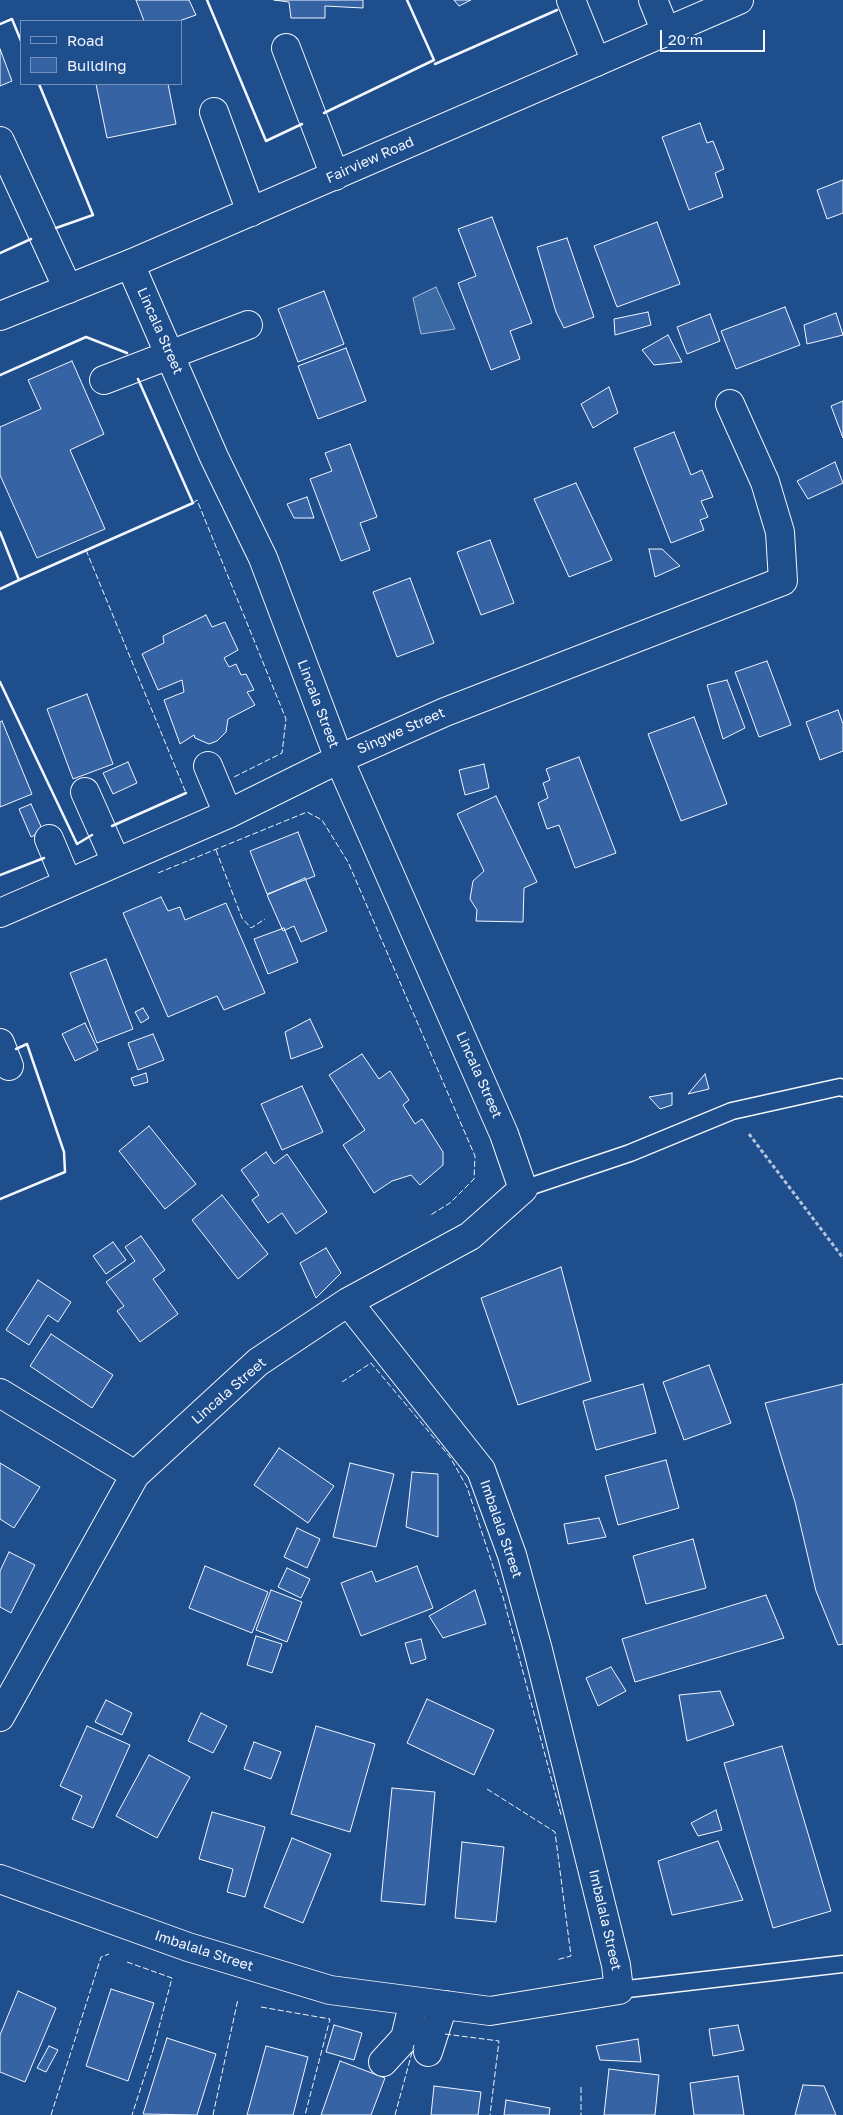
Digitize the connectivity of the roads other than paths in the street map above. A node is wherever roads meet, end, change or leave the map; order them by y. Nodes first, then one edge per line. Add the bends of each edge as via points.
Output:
1 (571, 0) edge
2 (653, 0) edge
3 (739, 0) edge
4 (666, 32) junction
5 (286, 48) dead end
6 (596, 62) junction
7 (214, 112) dead end
8 (0, 141) edge
9 (335, 176) junction
10 (251, 212) junction
11 (130, 264) junction
12 (68, 290) junction
13 (0, 316) edge
14 (248, 325) dead end
15 (171, 354) junction
16 (104, 380) dead end
17 (730, 404) dead end
18 (339, 759) junction
19 (208, 766) dead end
20 (85, 792) dead end
21 (228, 814) junction
22 (49, 839) dead end
23 (116, 862) junction
24 (67, 882) junction
25 (0, 913) edge
26 (843, 1088) edge
27 (523, 1189) junction
28 (348, 1302) junction
29 (0, 1392) edge
30 (136, 1475) junction
31 (0, 1717) edge
32 (0, 1879) edge
33 (843, 1964) edge
34 (619, 1990) junction
35 (414, 2001) junction
36 (446, 2005) junction
37 (428, 2052) dead end
38 (383, 2062) dead end

1 - 6 street
2 - 4 street
3 - 4 street, Fairview Road
4 - 6 street, Fairview Road
5 - 9 street
6 - 9 street, Fairview Road
7 - 10 street
8 - 12 street
9 - 10 street, Fairview Road
10 - 11 street, Fairview Road
11 - 12 street, Fairview Road
11 - 15 street, Lincala Street
12 - 13 street, Fairview Road
14 - 15 street
15 - 16 street
15 - 18 street, Lincala Street via 214,457 263,558
17 - 18 street, Singwe Street via 765,482 780,532 783,581 445,712
18 - 21 street, Singwe Street
18 - 27 street, Lincala Street via 504,1134
19 - 21 street
20 - 23 street
21 - 23 street, Singwe Street
22 - 24 street
23 - 24 street, Singwe Street
24 - 25 street, Singwe Street
26 - 27 lane via 732,1111 630,1153
27 - 28 street, Lincala Street via 470,1236
28 - 30 street, Lincala Street via 258,1362
28 - 34 street, Imbalala Street via 481,1470 512,1555 538,1650 616,1965
29 - 30 street
30 - 31 street, Lincala Street
32 - 35 street, Imbalala Street via 188,1947 330,1990
33 - 34 lane
34 - 36 street, Imbalala Street via 490,2010
35 - 36 street, Imbalala Street
35 - 38 street via 405,2038
36 - 37 street

